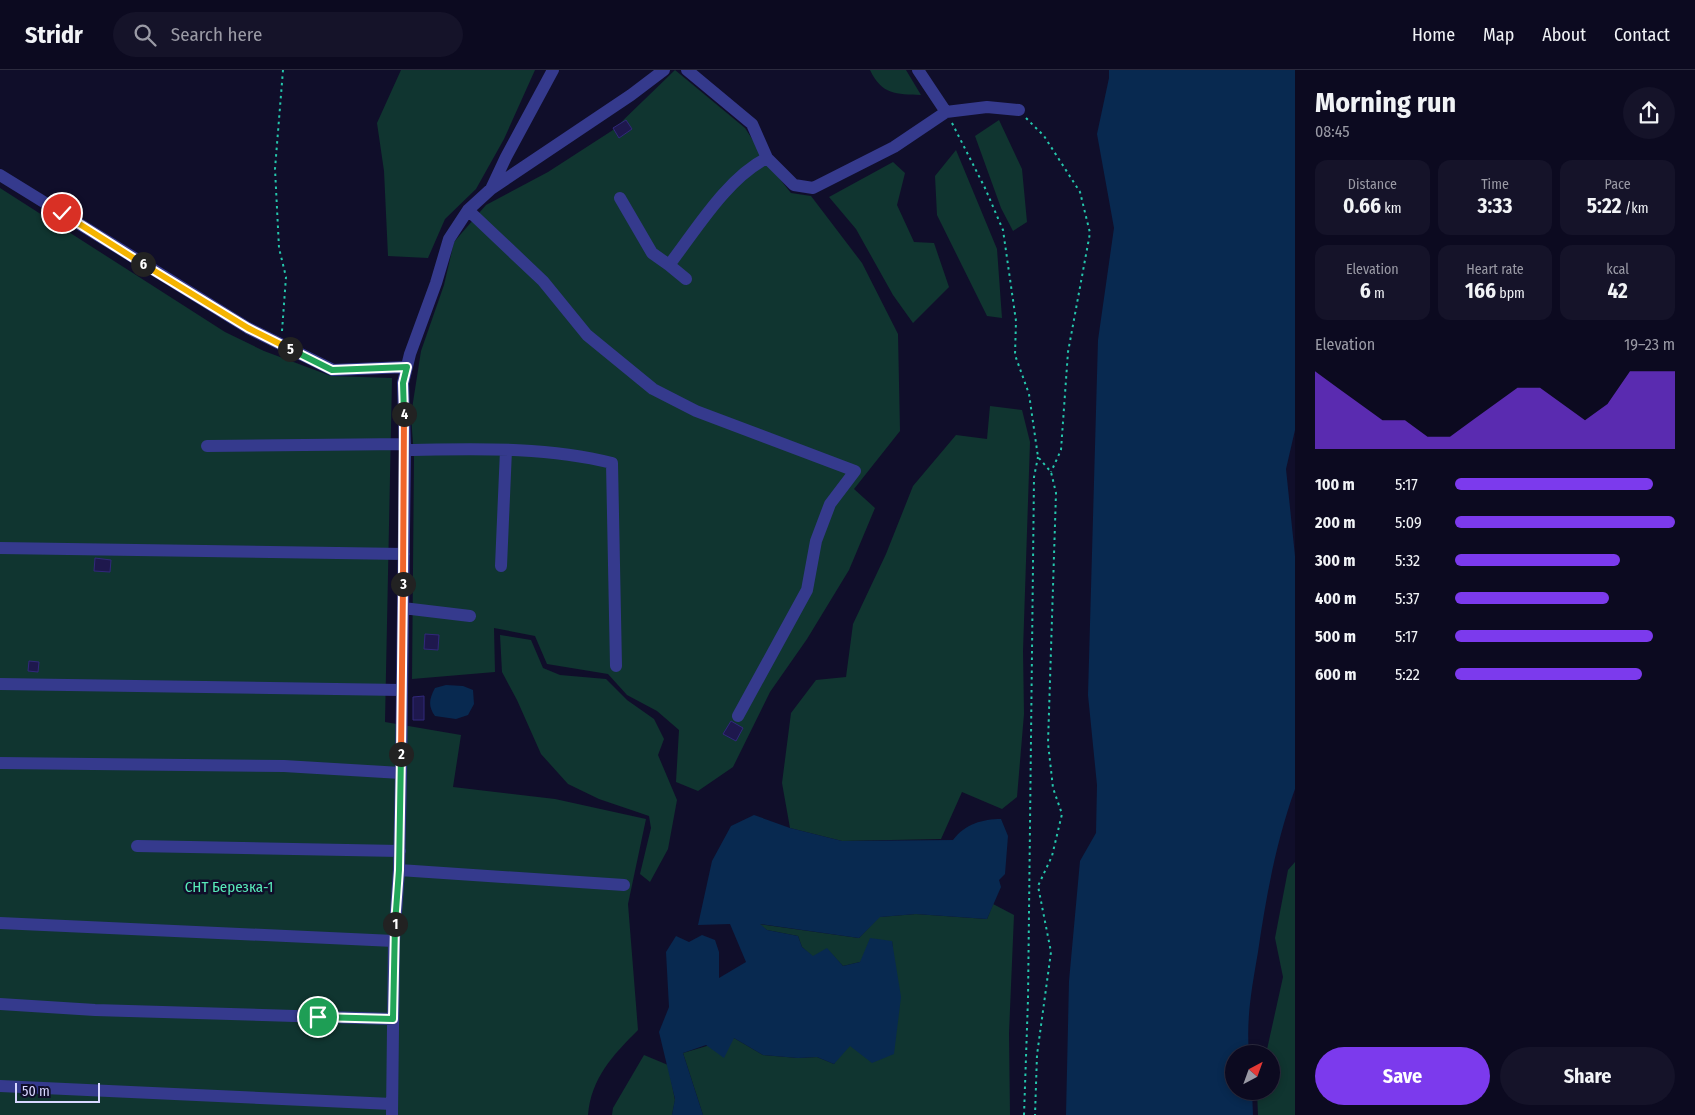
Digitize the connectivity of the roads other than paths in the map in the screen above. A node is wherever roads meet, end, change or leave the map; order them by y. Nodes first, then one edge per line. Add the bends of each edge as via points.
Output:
1 (553, 70) edge
2 (664, 70) edge
3 (687, 70) edge
4 (918, 70) edge
5 (1019, 110) road end
6 (946, 112) junction
7 (767, 158) junction
8 (0, 175) edge
9 (491, 189) junction
10 (620, 198) dead end
11 (468, 210) junction
12 (669, 265) junction
13 (686, 279) dead end
14 (407, 367) junction
15 (207, 446) dead end
16 (405, 447) junction
17 (506, 450) junction
18 (0, 548) edge
19 (404, 554) junction
20 (501, 566) dead end
21 (403, 608) junction
22 (470, 616) dead end
23 (616, 666) dead end
24 (0, 684) edge
25 (401, 690) junction
26 (738, 716) dead end
27 (0, 763) edge
28 (401, 772) junction
29 (137, 846) dead end
30 (400, 850) junction
31 (399, 870) junction
32 (624, 885) dead end
33 (0, 922) edge
34 (394, 941) junction
35 (0, 1004) edge
36 (393, 1019) junction
37 (0, 1086) edge
38 (392, 1109) edge

1 - 9 street
2 - 9 street
3 - 7 street via 752,124
4 - 6 street
5 - 6 street via 987,107
6 - 7 street via 894,147 813,188 794,185
7 - 12 street via 753,165 717,202
8 - 14 street via 248,328 332,370
9 - 11 street
10 - 12 street via 652,253
11 - 14 street via 448,239
11 - 26 street via 542,281 587,335 652,389 696,411 855,471 830,504 816,540 807,590
12 - 13 street
14 - 16 street via 403,383
15 - 16 street
16 - 17 street
16 - 19 street
17 - 20 street
17 - 23 street via 558,453 612,463
18 - 19 street
19 - 21 street
21 - 22 street
21 - 25 street
24 - 25 street
25 - 28 street
27 - 28 street via 284,766
28 - 30 street
29 - 30 street
30 - 31 street
31 - 32 street
31 - 34 street
33 - 34 street
34 - 36 street
35 - 36 street
36 - 38 street
37 - 38 street

